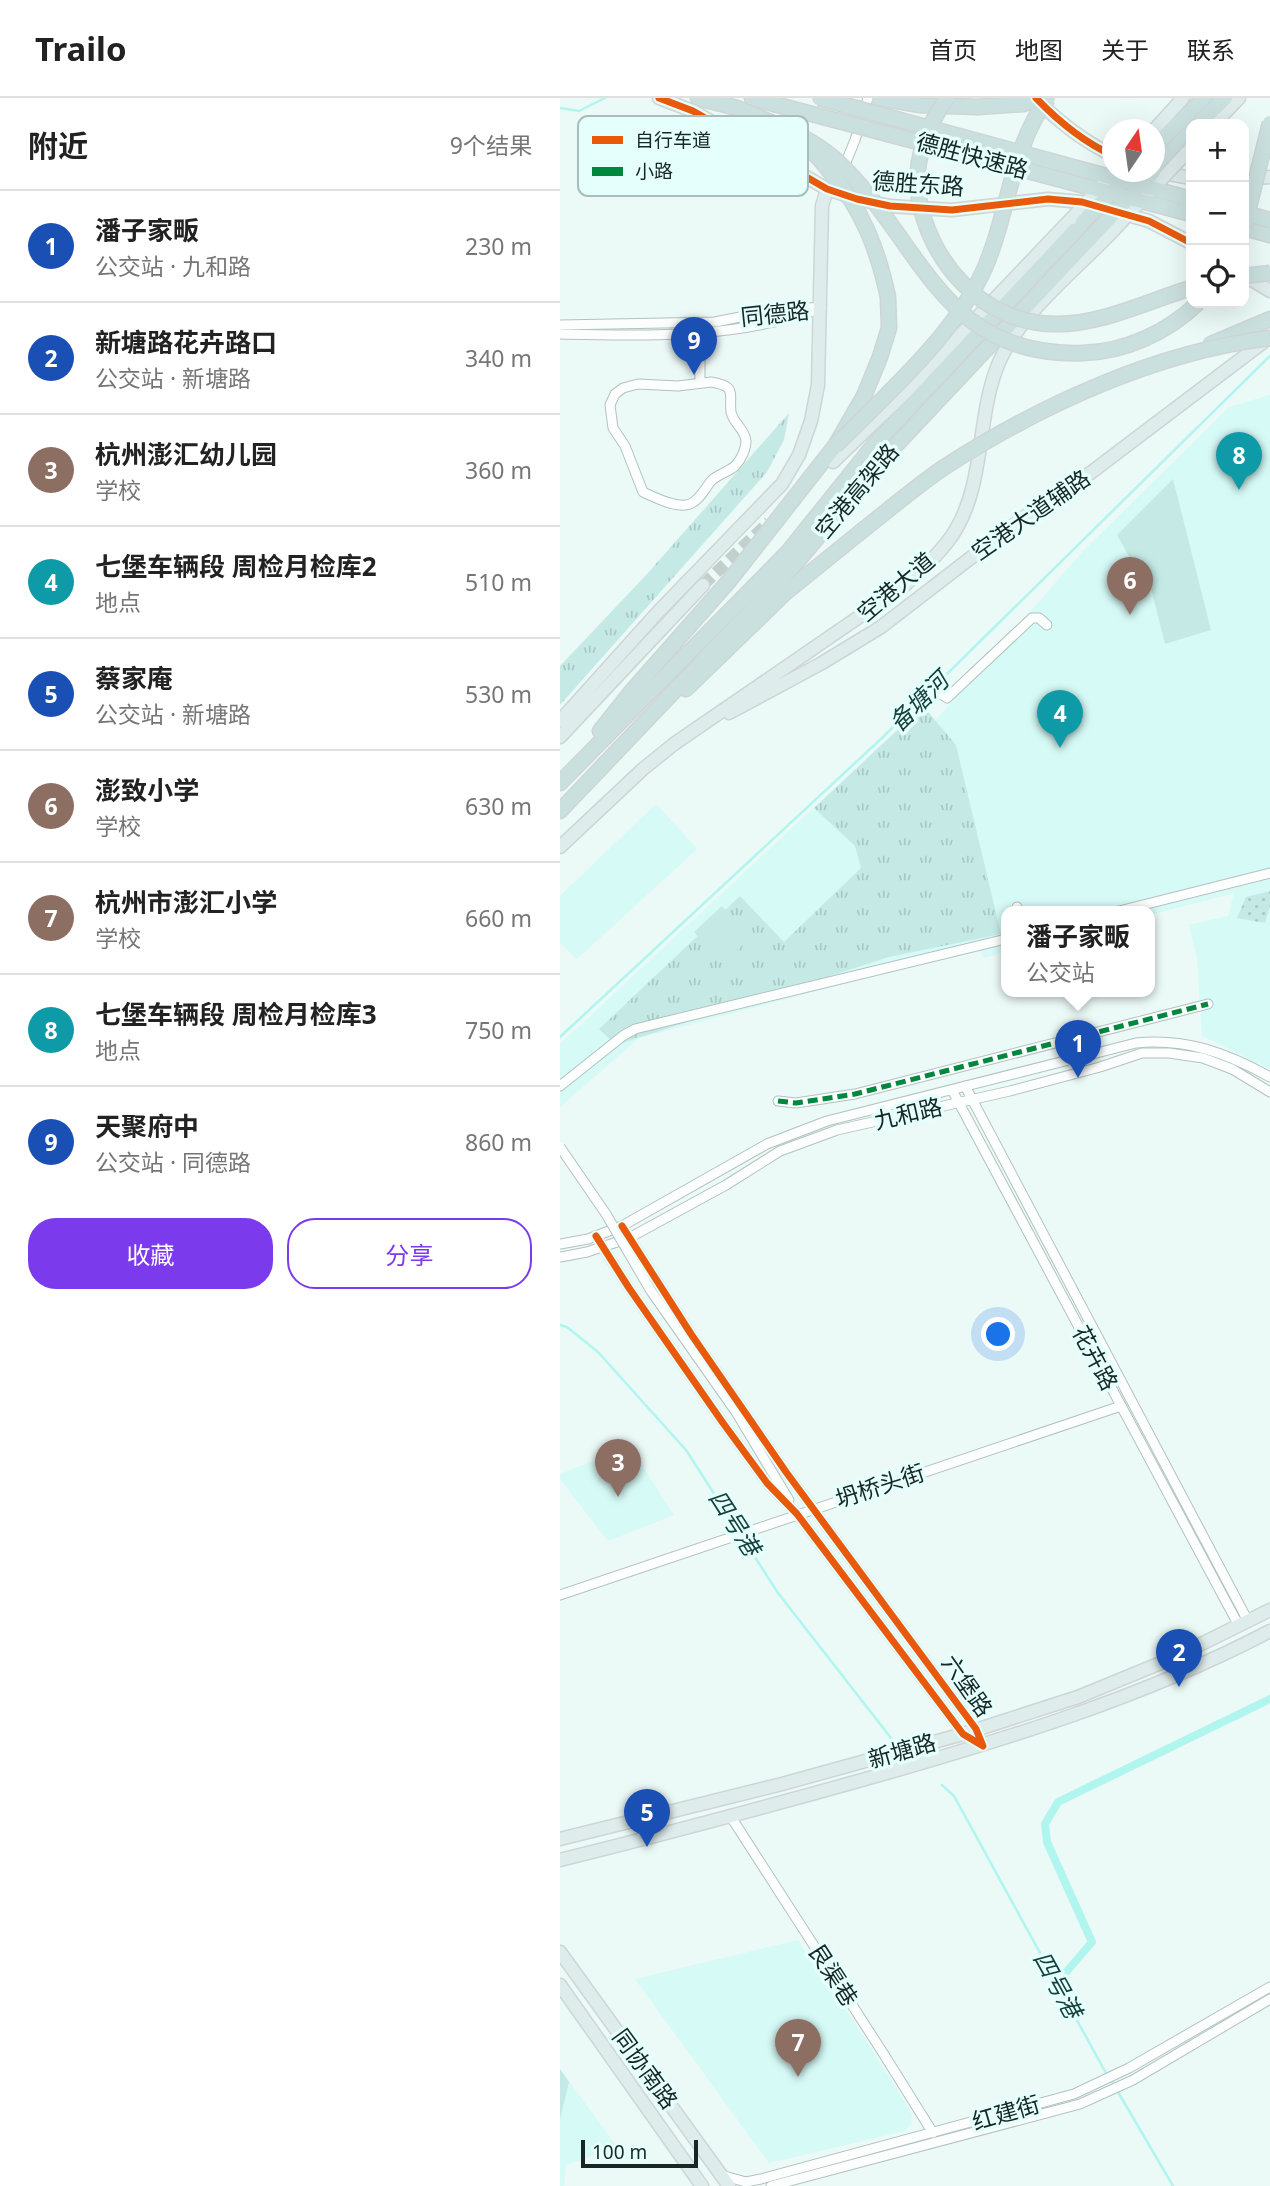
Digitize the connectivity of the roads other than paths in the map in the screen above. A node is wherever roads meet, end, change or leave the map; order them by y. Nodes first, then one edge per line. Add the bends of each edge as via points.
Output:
1 (659, 98) edge
2 (698, 98) edge
3 (752, 98) edge
4 (818, 98) edge
5 (868, 98) edge
6 (879, 98) edge
7 (947, 98) edge
8 (1036, 98) edge
9 (1047, 98) edge
10 (1183, 98) edge
11 (1204, 98) edge
12 (1225, 98) edge
13 (1239, 98) edge
14 (737, 108) junction
15 (702, 116) edge
16 (751, 116) edge
17 (755, 116) edge
18 (1203, 119) edge
19 (1219, 119) edge
20 (1270, 123) edge
21 (1165, 127) edge
22 (1165, 132) edge
23 (808, 141) edge
24 (1186, 147) edge
25 (1186, 147) edge
26 (808, 149) edge
27 (1102, 150) edge
28 (1165, 163) edge
29 (1165, 173) edge
30 (1186, 177) edge
31 (1270, 177) edge
32 (808, 178) edge
33 (1249, 179) edge
34 (1108, 182) edge
35 (1120, 182) edge
36 (1145, 182) edge
37 (827, 189) junction
38 (1186, 199) edge
39 (1249, 208) edge
40 (1186, 213) edge
41 (1249, 214) edge
42 (1078, 220) junction
43 (1270, 220) edge
44 (1249, 229) edge
45 (1104, 233) junction
46 (1270, 235) edge
47 (1186, 240) edge
48 (1270, 273) edge
49 (1249, 275) edge
50 (1249, 278) edge
51 (1186, 290) edge
52 (1270, 291) edge
53 (821, 308) junction
54 (1191, 308) edge
55 (1270, 318) edge
56 (560, 325) edge
57 (560, 334) edge
58 (699, 334) junction
59 (1270, 338) edge
60 (1184, 356) junction
61 (700, 383) junction
62 (835, 446) junction
63 (834, 462) dead end
64 (703, 585) tunnel mouth
65 (1047, 625) dead end
66 (937, 692) dead end
67 (560, 721) edge
68 (560, 737) edge
69 (626, 740) junction
70 (674, 744) junction
71 (561, 782) edge
72 (560, 811) edge
73 (560, 847) edge
74 (1270, 873) edge
75 (1139, 906) edge
76 (1001, 940) edge
77 (1208, 1004) dead end
78 (1270, 1077) edge
79 (560, 1086) edge
80 (965, 1086) junction
81 (952, 1090) junction
82 (1270, 1092) edge
83 (972, 1099) junction
84 (778, 1101) dead end
85 (958, 1102) junction
86 (560, 1147) edge
87 (622, 1226) junction
88 (596, 1236) junction
89 (629, 1238) junction
90 (560, 1244) edge
91 (602, 1247) junction
92 (560, 1256) edge
93 (1121, 1406) junction
94 (736, 1412) junction
95 (786, 1472) junction
96 (814, 1508) junction
97 (797, 1514) junction
98 (560, 1595) edge
99 (1270, 1610) edge
100 (1244, 1623) junction
101 (1270, 1631) edge
102 (970, 1731) junction
103 (983, 1746) junction
104 (731, 1817) junction
105 (560, 1839) edge
106 (560, 1860) edge
107 (560, 1952) edge
108 (560, 1985) edge
109 (1270, 1987) edge
110 (1270, 1999) edge
111 (933, 2133) junction
112 (722, 2175) junction
113 (698, 2184) edge
114 (729, 2186) edge
115 (771, 2186) edge

1 - 15 main road, 德胜东路
2 - 14 highway
3 - 40 highway, 德胜快速路, bridge
4 - 38 highway, 德胜快速路, bridge
5 - 37 street via 849,157
6 - 9 highway, bridge via 977,107
7 - 51 highway, bridge via 933,117 920,153 918,191 928,233 944,261 985,303 1014,318 1057,324 1097,319
8 - 27 main road via 1059,121
9 - 62 highway, bridge via 1025,137 995,243 970,298 903,378
10 - 21 main road
11 - 22 highway
12 - 18 highway
13 - 19 main road
14 - 16 highway, bridge
14 - 17 highway, bridge
20 - 39 highway, bridge
23 - 54 highway, bridge via 836,160 869,197 945,298 971,320 1015,345 1068,354 1110,350 1165,328
24 - 28 highway, 空港高架路
25 - 45 main road, 空港大道, bridge
26 - 62 highway, bridge via 844,189 869,231 888,297 889,328 864,396
29 - 30 main road
31 - 33 main road
32 - 37 main road, 德胜东路
34 - 42 main road, bridge
35 - 42 highway, 空港高架路, bridge
36 - 45 highway, 空港高架路, bridge
37 - 47 main road, 德胜东路 via 890,206 952,210 1048,199 1082,202 1149,221
37 - 53 main road via 822,206
41 - 43 highway, bridge
42 - 63 main road
42 - 71 highway, 空港高架路 via 873,446 788,552
44 - 46 highway
45 - 69 highway, 空港高架路 via 883,458 797,562
45 - 70 main road, 空港大道 via 1020,326 1001,360 988,394 968,501 955,531 934,558 894,593
48 - 49 highway, bridge
50 - 52 main road
53 - 56 street, 同德路 via 789,307 716,322
53 - 58 street, 同德路 via 744,328
53 - 67 main road via 818,385 811,421 782,484
55 - 60 highway, bridge
57 - 58 street, 同德路
58 - 61 street
59 - 60 highway, bridge
59 - 70 main road, 空港大道辅路 via 881,627
60 - 69 highway, bridge via 1030,417 942,469 785,593 702,675
61 - 61 street via 730,389 731,413 744,431 745,449 735,466 684,505 643,492 613,428 610,405 615,394 638,384
62 - 71 highway
64 - 68 main road
65 - 66 street via 1032,618 947,698
69 - 72 highway, 空港高架路
70 - 73 main road, 空港大道
74 - 75 street
76 - 79 street via 635,1029
77 - 84 street via 855,1094 796,1103
78 - 80 street, 九和路 via 1222,1052 1158,1040
80 - 81 street, 九和路
80 - 83 street, 花卉路
81 - 85 street, 花卉路
81 - 87 street, 九和路 via 827,1121 767,1144
82 - 83 street, 九和路 via 1233,1069 1203,1058 1154,1052
83 - 85 street, 九和路
83 - 100 street, 花卉路
85 - 89 street, 九和路 via 837,1130 780,1151
85 - 93 street, 花卉路
86 - 94 street, bridge via 651,1292
87 - 88 street, 九和路
87 - 89 street, 六堡路
88 - 90 street, 九和路
88 - 91 street, 六堡路
89 - 91 street, 九和路
89 - 95 street, 六堡路
91 - 92 street, 九和路
91 - 97 street, 六堡路 via 723,1423 767,1483
93 - 96 street, 坍桥头街
93 - 100 street, 花卉路
94 - 95 street
94 - 97 street
95 - 96 street, 六堡路
96 - 97 street, 坍桥头街
96 - 102 street, 六堡路
97 - 98 street, 坍桥头街
97 - 102 street, 六堡路
99 - 100 main road, 新塘路
100 - 102 main road, 新塘路 via 1078,1697
101 - 103 main road, 新塘路 via 1176,1674
102 - 103 street, 六堡路
102 - 105 main road, 新塘路 via 717,1802
103 - 104 main road, 新塘路
104 - 106 main road, 新塘路
104 - 111 street, 艮渠巷
107 - 112 main road, 同协南路
108 - 113 main road, 同协南路
109 - 111 street, 红建街 via 1129,2068 1074,2094
110 - 115 street, 红建街 via 1133,2080 1080,2104
111 - 112 street, 红建街 via 746,2182
112 - 114 main road, 同协南路

